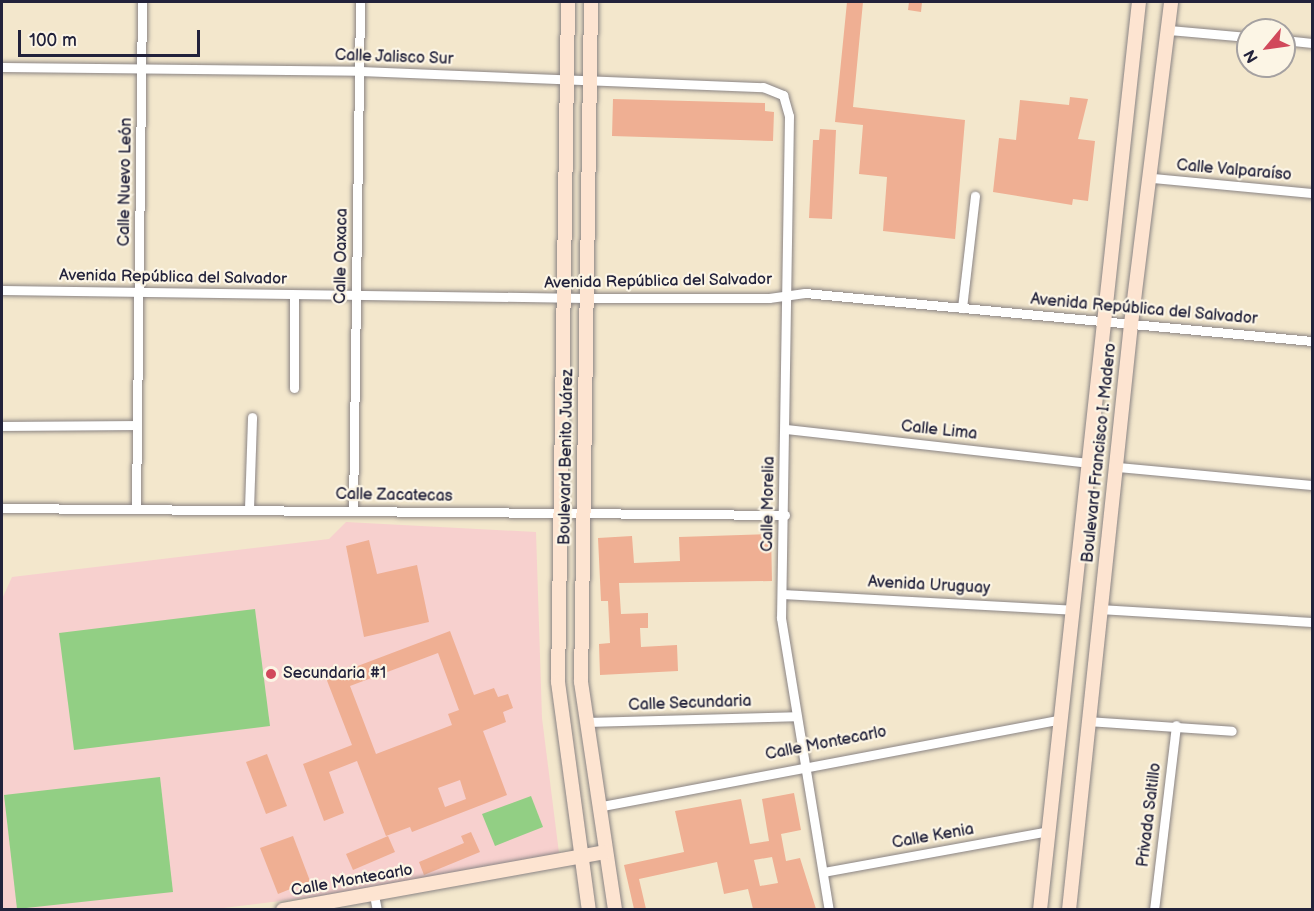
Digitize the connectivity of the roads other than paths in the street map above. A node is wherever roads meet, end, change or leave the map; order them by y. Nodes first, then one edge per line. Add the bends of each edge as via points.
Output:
1 (142, 2) edge
2 (360, 2) edge
3 (568, 2) edge
4 (591, 2) edge
5 (1139, 2) edge
6 (1171, 2) edge
7 (1168, 30) junction
8 (1236, 36) edge
9 (1296, 41) edge
10 (1312, 43) edge
11 (2, 67) edge
12 (143, 67) junction
13 (360, 71) junction
14 (567, 81) junction
15 (590, 82) junction
16 (783, 95) joint
17 (1152, 178) junction
18 (1312, 193) edge
19 (975, 196) dead end
20 (2, 290) edge
21 (138, 293) junction
22 (787, 294) junction
23 (294, 295) junction
24 (356, 296) junction
25 (564, 298) junction
26 (586, 298) junction
27 (962, 308) junction
28 (1103, 322) junction
29 (1131, 324) junction
30 (1312, 341) edge
31 (294, 388) dead end
32 (252, 417) dead end
33 (137, 425) junction
34 (2, 426) edge
35 (786, 429) junction
36 (1090, 463) junction
37 (1117, 467) junction
38 (1312, 485) edge
39 (136, 507) junction
40 (2, 508) edge
41 (249, 509) junction
42 (353, 511) junction
43 (561, 513) junction
44 (583, 513) junction
45 (785, 514) junction
46 (782, 594) junction
47 (1099, 609) junction
48 (1073, 610) junction
49 (1312, 622) edge
50 (795, 716) junction
51 (1062, 719) junction
52 (1087, 721) junction
53 (586, 722) junction
54 (1176, 725) junction
55 (1232, 731) dead end
56 (803, 765) junction
57 (597, 807) junction
58 (1049, 831) junction
59 (605, 852) junction
60 (580, 856) junction
61 (823, 872) junction
62 (374, 895) junction
63 (283, 909) edge
64 (377, 909) edge
65 (589, 909) edge
66 (615, 909) edge
67 (829, 909) edge
68 (1040, 909) edge
69 (1069, 909) edge
70 (1154, 909) edge

1 - 12 street, Calle Nuevo León
2 - 13 street, Calle Oaxaca
3 - 14 main road, Boulevard Benito Juárez
4 - 15 main road, Boulevard Benito Juárez
5 - 28 main road, Boulevard Francisco I. Madero
6 - 7 main road, Boulevard Francisco I. Madero
7 - 8 street
7 - 17 main road, Boulevard Francisco I. Madero
9 - 10 street
11 - 12 street, Calle Jalisco Sur
12 - 13 street, Calle Jalisco Sur
12 - 21 street, Calle Nuevo León
13 - 14 street, Calle Jalisco Sur
13 - 24 street, Calle Oaxaca
14 - 15 street, Calle Jalisco Sur
14 - 25 main road, Boulevard Benito Juárez
15 - 16 street, Calle Jalisco Sur via 764,87
15 - 26 main road, Boulevard Benito Juárez
16 - 22 street, Calle Morelia via 789,116
17 - 18 street, Calle Valparaíso
17 - 29 main road, Boulevard Francisco I. Madero
19 - 27 street
20 - 21 street, Avenida República del Salvador
21 - 23 street, Avenida República del Salvador
21 - 33 street, Calle Nuevo León
22 - 26 street, Avenida República del Salvador
22 - 27 street, Avenida República del Salvador
22 - 35 street, Calle Morelia
23 - 24 street, Avenida República del Salvador
23 - 31 street
24 - 25 street, Avenida República del Salvador
24 - 42 street, Calle Oaxaca
25 - 26 street, Avenida República del Salvador
25 - 43 main road, Boulevard Benito Juárez
26 - 44 main road, Boulevard Benito Juárez
27 - 28 street, Avenida República del Salvador
28 - 29 street, Avenida República del Salvador
28 - 36 main road, Boulevard Francisco I. Madero
29 - 30 street, Avenida República del Salvador
29 - 37 main road, Boulevard Francisco I. Madero
32 - 41 street
33 - 34 street
33 - 39 street, Calle Nuevo León
35 - 36 street, Calle Lima
35 - 45 street, Calle Morelia
36 - 48 main road, Boulevard Francisco I. Madero
37 - 38 street
37 - 47 main road, Boulevard Francisco I. Madero
39 - 40 street, Calle Zacatecas
39 - 41 street, Calle Zacatecas
41 - 42 street, Calle Zacatecas
42 - 43 street, Calle Zacatecas
43 - 44 street, Calle Zacatecas
43 - 60 main road, Boulevard Benito Juárez via 558,682
44 - 45 street, Calle Zacatecas
44 - 53 main road, Boulevard Benito Juárez via 581,682
45 - 46 street, Calle Morelia
46 - 48 street, Avenida Uruguay
46 - 50 street, Calle Morelia
47 - 49 street
47 - 52 main road, Boulevard Francisco I. Madero
48 - 51 main road, Boulevard Francisco I. Madero
50 - 53 street, Calle Secundaria
50 - 56 street, Calle Morelia
51 - 56 street, Calle Montecarlo
51 - 58 main road, Boulevard Francisco I. Madero
52 - 54 street
52 - 69 main road, Boulevard Francisco I. Madero
53 - 57 main road, Boulevard Benito Juárez
54 - 55 street
54 - 70 street, Privada Saltillo
56 - 57 street, Calle Montecarlo
56 - 61 street, Calle Morelia
57 - 59 main road, Boulevard Benito Juárez
58 - 61 street, Calle Kenia
58 - 68 main road, Boulevard Francisco I. Madero
59 - 60 main road, Calle Montecarlo
59 - 66 main road, Boulevard Benito Juárez
60 - 62 main road, Calle Montecarlo
60 - 65 main road, Boulevard Benito Juárez
61 - 67 street, Calle Morelia
62 - 63 main road, Calle Montecarlo
62 - 64 street

